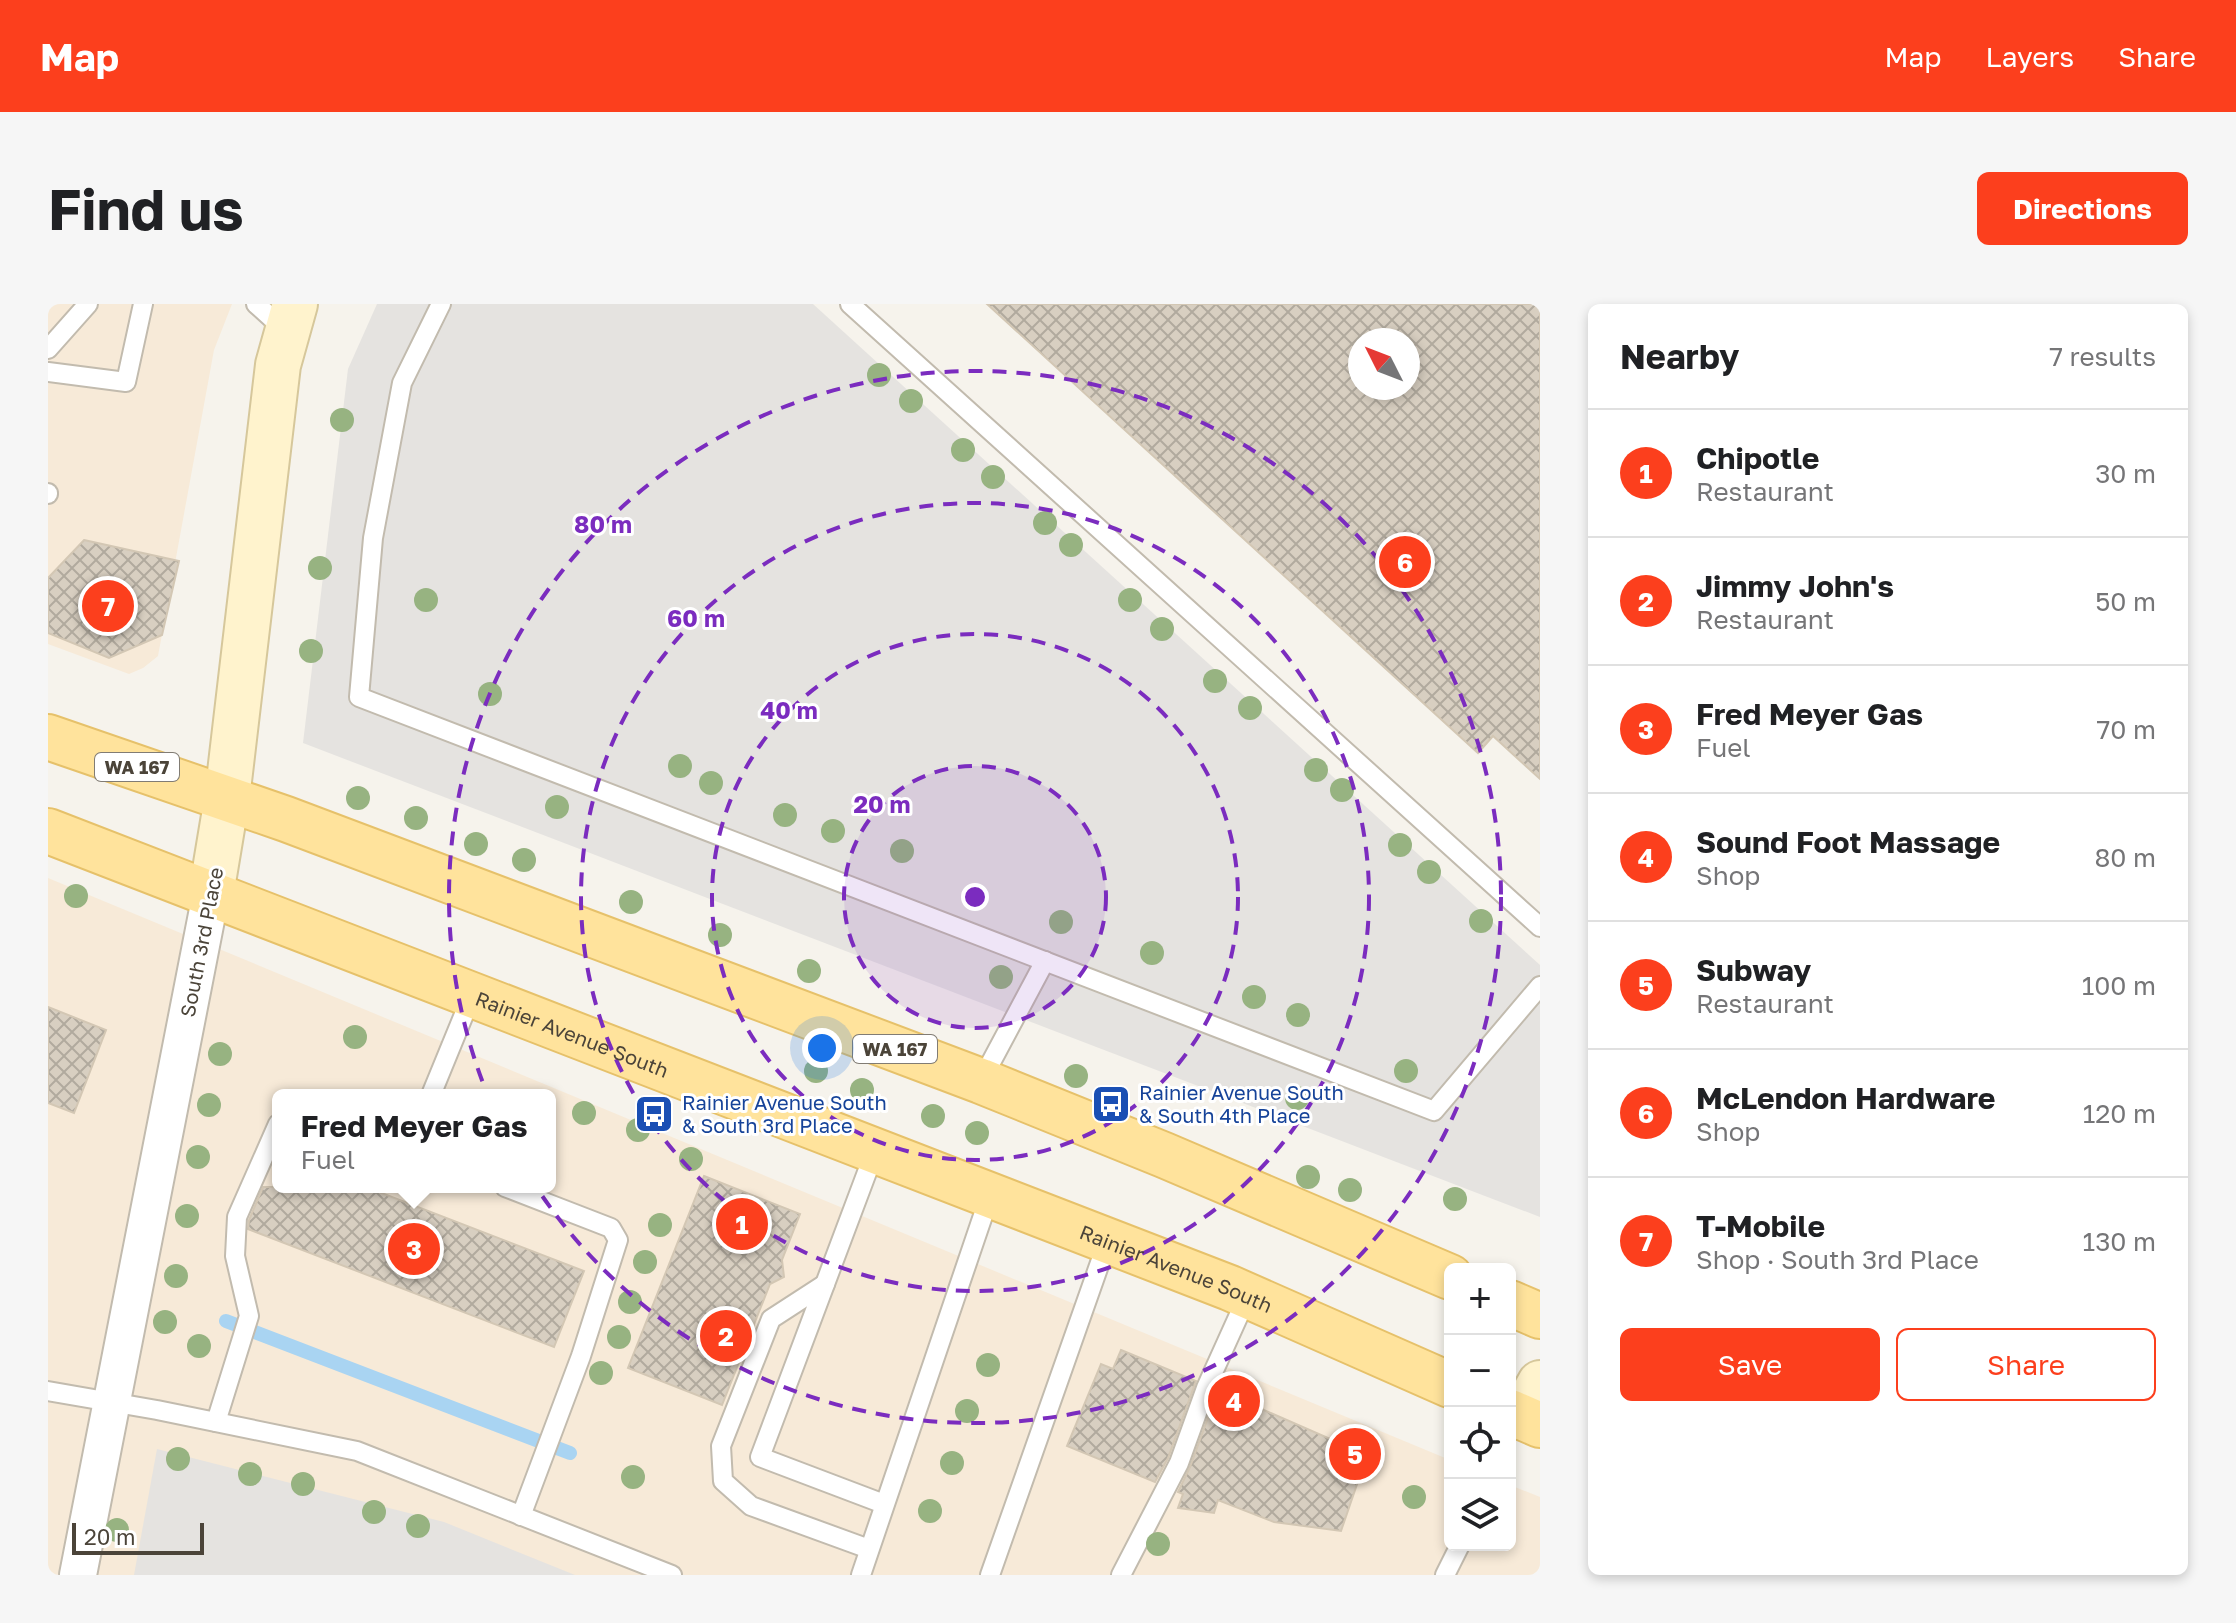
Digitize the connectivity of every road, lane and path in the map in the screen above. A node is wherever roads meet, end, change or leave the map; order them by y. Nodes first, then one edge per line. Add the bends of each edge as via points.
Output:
1 (88, 304) edge
2 (143, 304) edge
3 (441, 304) edge
4 (850, 304) edge
5 (279, 313) edge
6 (48, 349) edge
7 (48, 372) edge
8 (48, 737) edge
9 (227, 798) junction
10 (48, 831) edge
11 (211, 894) junction
12 (1540, 927) edge
13 (1045, 961) junction
14 (1540, 986) edge
15 (472, 995) junction
16 (981, 1081) junction
17 (433, 1089) edge
18 (272, 1138) edge
19 (875, 1151) junction
20 (521, 1193) edge
21 (990, 1195) junction
22 (1108, 1240) junction
23 (1444, 1274) edge
24 (825, 1284) junction
25 (1248, 1295) junction
26 (1516, 1306) edge
27 (1540, 1316) edge
28 (1444, 1382) edge
29 (48, 1391) edge
30 (112, 1401) junction
31 (216, 1422) junction
32 (884, 1504) junction
33 (521, 1516) junction
34 (869, 1549) junction
35 (1457, 1551) edge
36 (78, 1575) edge
37 (672, 1575) edge
38 (861, 1575) edge
39 (990, 1575) edge
40 (1121, 1575) edge
41 (1445, 1575) edge

1 - 6 lane
2 - 7 lane via 126,382
3 - 13 lane via 402,383 373,538 359,697
4 - 12 lane
5 - 9 street, South 3rd Place via 278,365
8 - 9 main road, WA 167
9 - 11 street, South 3rd Place
9 - 16 main road, WA 167
10 - 11 main road, Rainier Avenue South
11 - 15 main road, Rainier Avenue South
11 - 30 street, South 3rd Place
13 - 14 lane via 1434,1111
13 - 16 lane
15 - 17 lane
15 - 19 main road, Rainier Avenue South
16 - 23 main road, WA 167
18 - 31 lane via 237,1217 235,1256 249,1316
19 - 21 main road, Rainier Avenue South
19 - 24 lane
20 - 33 lane via 611,1228 618,1240
21 - 22 main road, Rainier Avenue South
21 - 32 lane
22 - 25 main road, Rainier Avenue South
22 - 39 lane
24 - 32 lane via 760,1457
24 - 34 lane via 771,1319 721,1446 723,1481 751,1506
25 - 28 main road, Rainier Avenue South
25 - 40 lane via 1179,1463
26 - 27 main road
29 - 30 lane
30 - 31 lane
30 - 36 street, South 3rd Place
31 - 33 lane via 357,1451
32 - 34 lane
33 - 37 lane
34 - 38 lane
35 - 41 lane

